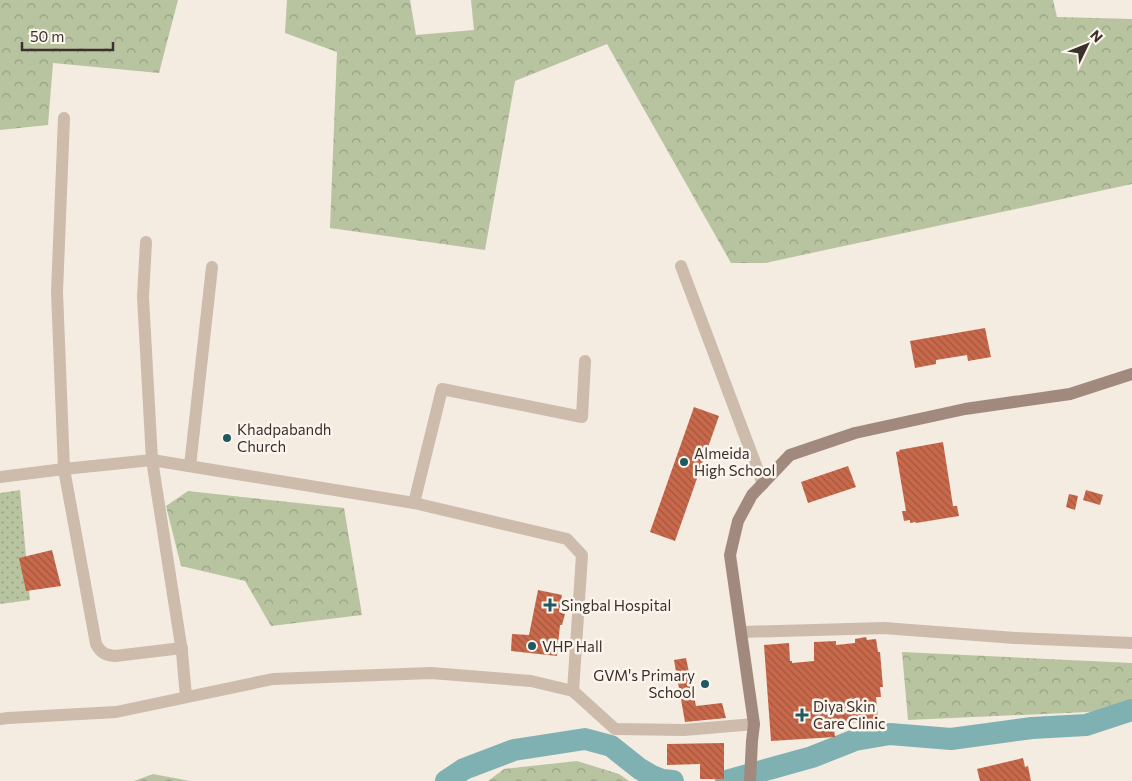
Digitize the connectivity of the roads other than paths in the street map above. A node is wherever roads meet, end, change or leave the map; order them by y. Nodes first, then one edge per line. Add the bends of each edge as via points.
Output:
1 (64, 118) dead end
2 (146, 242) dead end
3 (681, 266) dead end
4 (212, 267) dead end
5 (584, 361) dead end
6 (1132, 374) edge
7 (152, 460) junction
8 (190, 466) junction
9 (64, 469) junction
10 (0, 477) edge
11 (762, 484) junction
12 (414, 503) junction
13 (741, 632) junction
14 (1132, 643) edge
15 (182, 648) junction
16 (573, 691) junction
17 (186, 697) junction
18 (0, 719) edge
19 (754, 724) junction
20 (750, 781) edge

1 - 9 street via 57,292
2 - 7 street via 143,297
3 - 11 street
4 - 8 street
5 - 12 street via 582,417 442,389
6 - 11 main road via 1070,394 966,409 855,433 790,455
7 - 8 street
7 - 9 street
7 - 15 street
8 - 12 street
9 - 10 street
9 - 15 street via 96,644 100,651 115,656
11 - 13 main road via 738,521 730,555
12 - 16 street via 567,539 582,555
13 - 14 street via 884,628
13 - 19 main road
15 - 17 street
16 - 17 street via 531,681 431,673 273,679
16 - 19 street via 615,728 684,730
17 - 18 street via 116,712
19 - 20 main road

